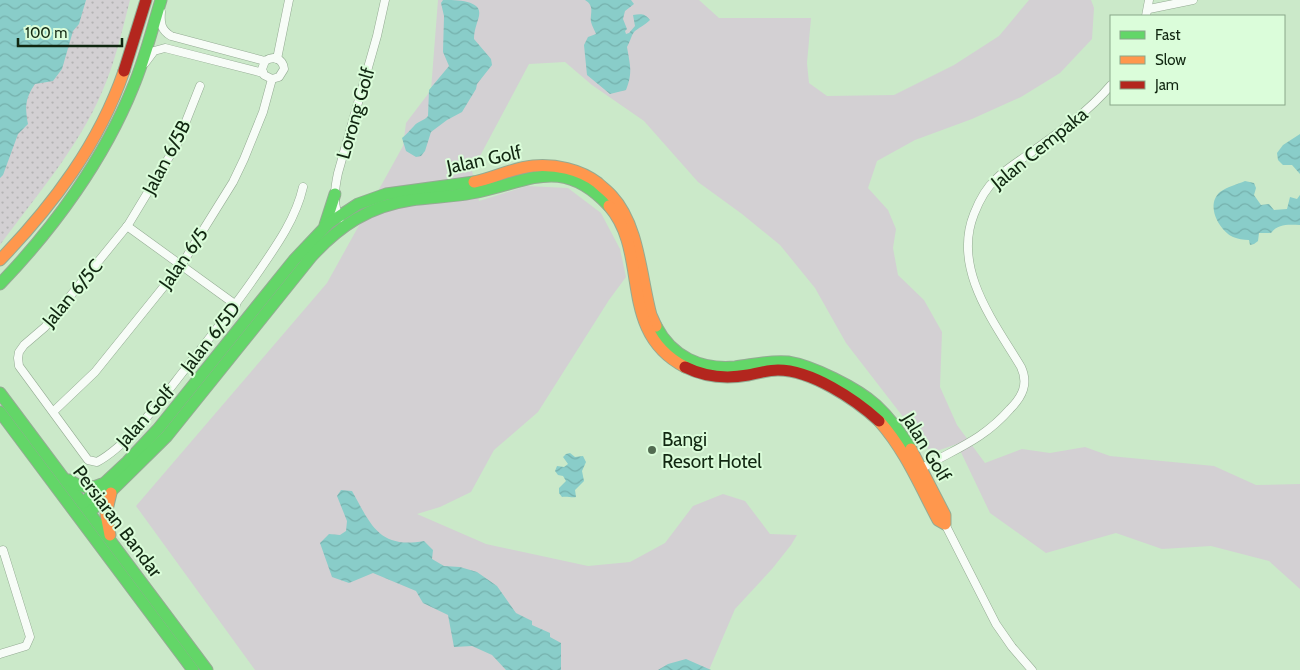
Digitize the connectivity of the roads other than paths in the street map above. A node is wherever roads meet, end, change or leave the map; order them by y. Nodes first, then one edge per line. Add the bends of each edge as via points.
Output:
1 (146, 0) edge
2 (162, 0) edge
3 (289, 0) edge
4 (385, 0) edge
5 (1149, 0) edge
6 (1193, 0) edge
7 (1147, 12) edge
8 (278, 58) junction
9 (265, 61) junction
10 (263, 73) junction
11 (272, 79) junction
12 (200, 86) dead end
13 (1110, 86) edge
14 (130, 96) junction
15 (303, 187) dead end
16 (335, 192) junction
17 (356, 205) junction
18 (341, 220) junction
19 (127, 226) junction
20 (324, 226) junction
21 (0, 260) edge
22 (182, 264) junction
23 (0, 284) edge
24 (236, 305) junction
25 (0, 393) edge
26 (54, 411) junction
27 (0, 412) edge
28 (883, 419) junction
29 (173, 420) junction
30 (30, 452) junction
31 (918, 471) junction
32 (62, 474) junction
33 (108, 487) junction
34 (85, 508) junction
35 (945, 524) joint
36 (113, 543) junction
37 (0, 552) edge
38 (120, 573) junction
39 (0, 654) edge
40 (193, 670) edge
41 (207, 670) edge
42 (1032, 670) edge

1 - 21 street via 117,91 87,150 44,210
2 - 9 street via 160,22 165,33
2 - 14 street
3 - 8 street
4 - 16 street, Lorong Golf
5 - 7 street
6 - 7 street
8 - 9 street
8 - 11 street via 284,65 283,72 279,78
9 - 10 street
10 - 11 street
10 - 14 street via 159,49 150,56
11 - 22 street, Jalan 6/5 via 263,112 233,182
12 - 19 street, Jalan 6/5B via 177,144
13 - 31 street, Jalan Cempaka via 1082,114 996,179 980,200 968,237 971,273 986,308 1022,367 1025,387 1014,405 977,440
14 - 23 street via 89,172 20,264
15 - 24 street, Jalan 6/5D via 300,202 286,230
16 - 17 street via 345,202
16 - 18 street, Lorong Golf
16 - 20 street
17 - 18 street, Jalan Golf
17 - 28 street, Jalan Golf via 384,194 476,182 530,166 579,172 607,189 620,204 634,238 650,312 662,336 678,354 700,365 721,368 770,362 801,365 859,393 876,405
18 - 20 street, Jalan Golf
18 - 28 street, Jalan Golf via 410,200 473,193 529,176 546,174 572,179 609,205 622,224 641,317 666,355 686,368 716,377 775,370 799,374
18 - 29 street, Jalan Golf
19 - 22 street
19 - 26 street, Jalan 6/5C via 45,327 19,352 19,366
20 - 29 street, Jalan Golf
22 - 24 street
22 - 26 street, Jalan 6/5 via 95,372
24 - 26 street, Jalan 6/5D via 143,422 107,457 97,462 88,460
25 - 32 street, Persiaran Bandar
27 - 30 street, Persiaran Bandar
28 - 31 street, Jalan Golf via 902,434
29 - 33 street, Jalan Golf via 144,461
30 - 34 street via 51,471 77,506
30 - 38 street, Persiaran Bandar
31 - 35 street, Jalan Golf via 945,515
32 - 33 street via 85,488
32 - 34 street, Persiaran Bandar
33 - 34 street, Jalan Golf
33 - 36 street via 107,524
34 - 36 street, Persiaran Bandar
34 - 38 street
35 - 42 street, Jalan Golf via 996,624
36 - 41 street, Persiaran Bandar
37 - 39 street via 3,550 30,637 26,646
38 - 40 street, Persiaran Bandar

